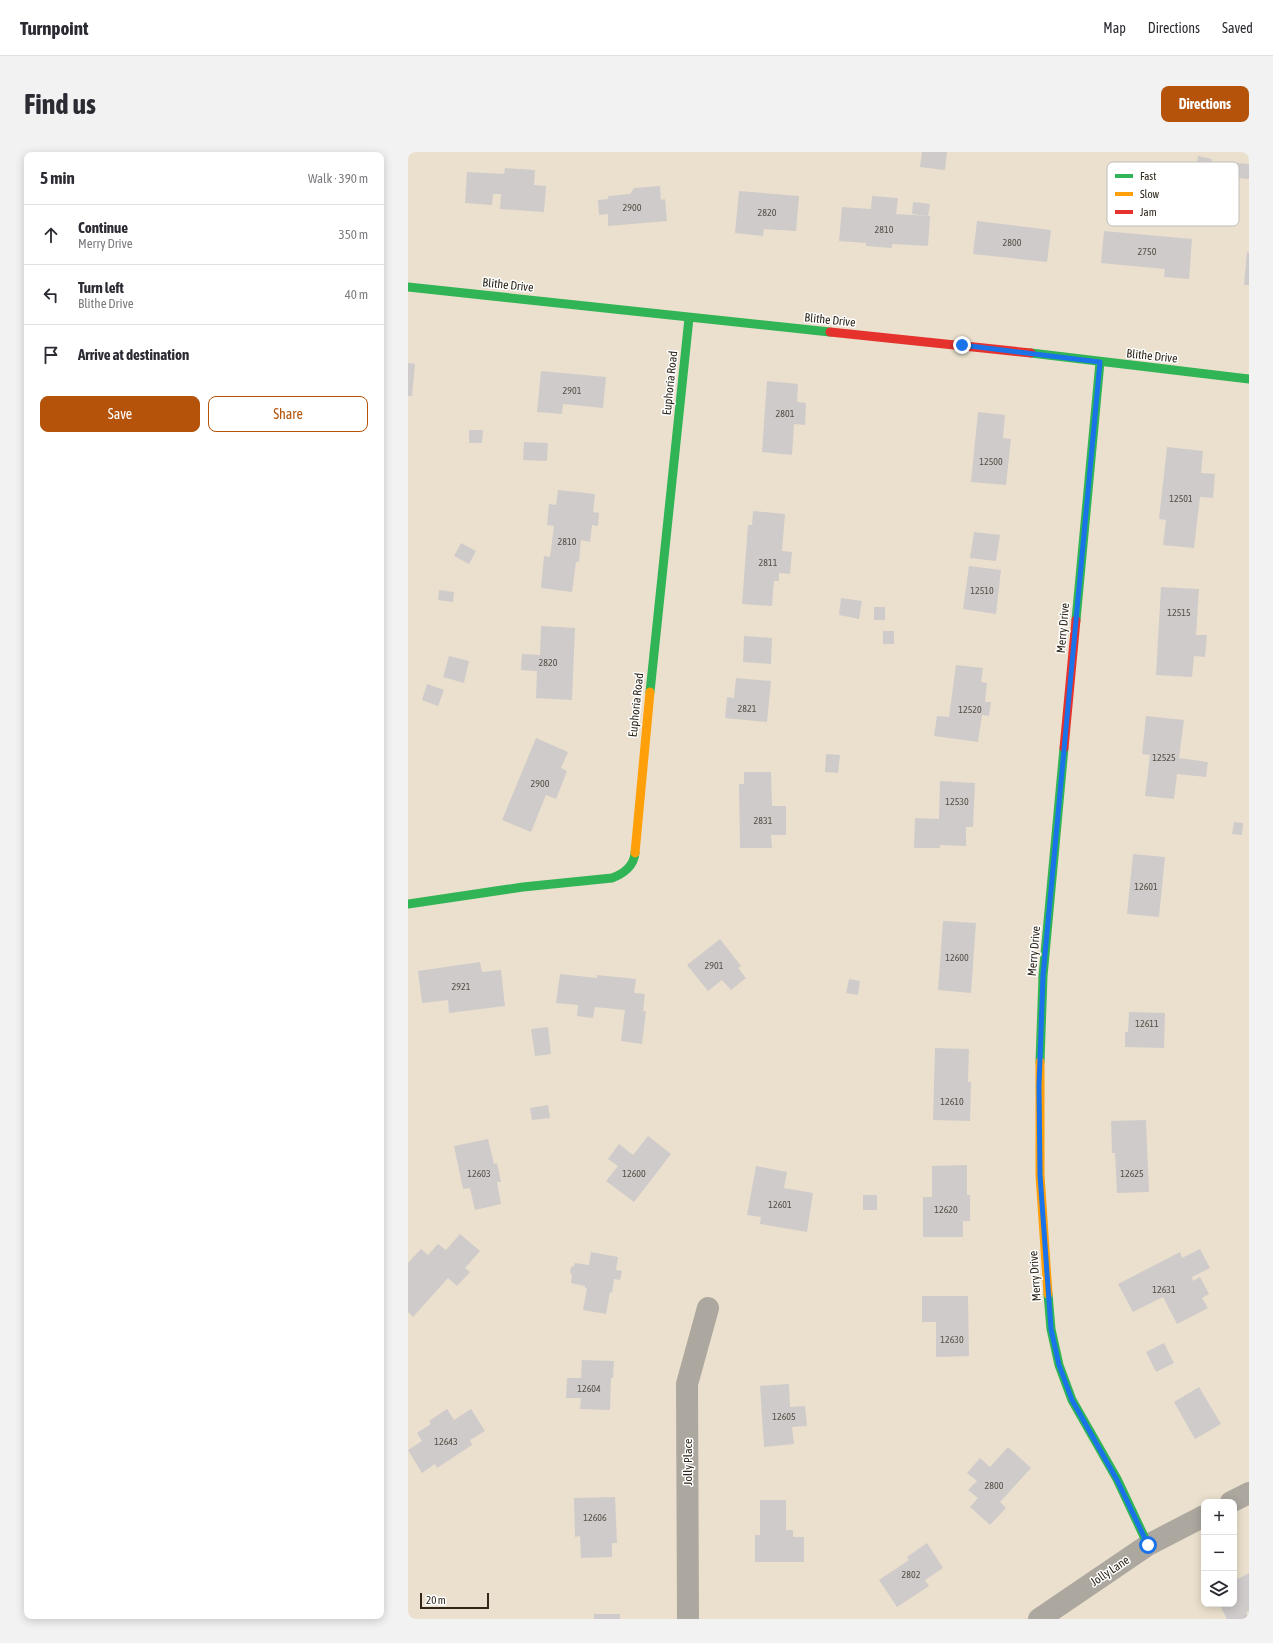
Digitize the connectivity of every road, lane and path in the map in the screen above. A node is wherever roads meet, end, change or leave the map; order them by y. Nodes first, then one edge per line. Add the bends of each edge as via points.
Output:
1 (408, 287) edge
2 (689, 318) junction
3 (1100, 362) junction
4 (1249, 378) edge
5 (408, 904) edge
6 (708, 1308) dead end
7 (1249, 1493) edge
8 (1237, 1499) edge
9 (1201, 1518) edge
10 (1148, 1545) junction
11 (688, 1619) edge
12 (1039, 1619) edge

1 - 2 street, Blithe Drive
2 - 3 street, Blithe Drive via 962,345
2 - 5 street, Euphoria Road via 643,754 635,857 630,868 621,876 612,878 524,887
3 - 4 street, Blithe Drive
3 - 10 street, Merry Drive via 1043,976 1039,1086 1040,1175 1051,1329 1059,1365 1072,1400 1117,1480
6 - 11 street, Jolly Place via 687,1384
7 - 8 street
9 - 10 street, Jolly Lane
10 - 12 street, Jolly Lane

